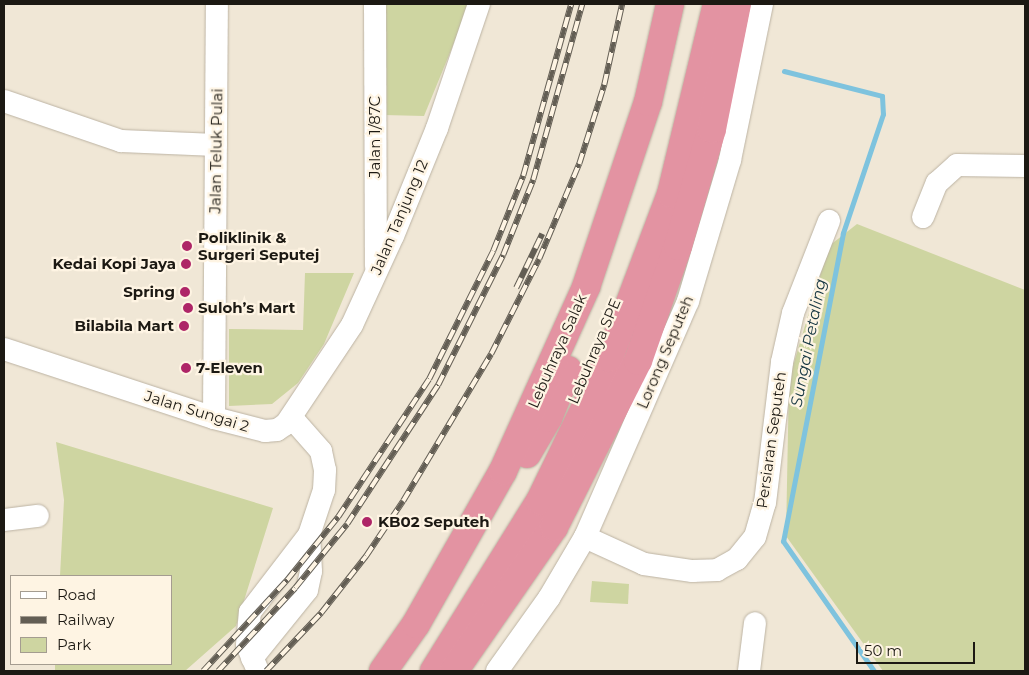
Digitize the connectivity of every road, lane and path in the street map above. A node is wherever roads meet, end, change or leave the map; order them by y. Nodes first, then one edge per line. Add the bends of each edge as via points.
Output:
1 (217, 4) edge
2 (376, 4) edge
3 (479, 4) edge
4 (670, 4) edge
5 (678, 4) edge
6 (700, 4) edge
7 (716, 4) edge
8 (736, 4) edge
9 (762, 4) edge
10 (4, 101) edge
11 (216, 145) junction
12 (1025, 166) edge
13 (671, 194) junction
14 (923, 217) dead end
15 (829, 221) dead end
16 (376, 270) junction
17 (4, 349) edge
18 (638, 361) junction
19 (291, 417) junction
20 (214, 418) junction
21 (38, 516) dead end
22 (4, 520) edge
23 (309, 535) junction
24 (585, 537) junction
25 (755, 623) dead end
26 (255, 664) edge
27 (383, 671) edge
28 (400, 671) edge
29 (422, 671) edge
30 (434, 671) edge
31 (454, 671) edge
32 (497, 671) edge
33 (749, 671) edge

1 - 11 street, Jalan Teluk Pulai
2 - 16 street, Jalan 1/87C
3 - 16 street, Jalan Tanjung 12 via 437,128
4 - 27 highway, Lebuhraya Salak via 648,102 586,287 503,471 416,624
5 - 28 highway, Lebuhraya SPE via 646,147 602,286 560,392 548,418
6 - 29 highway, Lebuhraya SPE via 666,154 618,291 569,411 509,538
7 - 13 highway
8 - 18 highway via 712,129 678,246
9 - 24 street, Lorong Seputeh via 730,160 688,301
10 - 11 street via 121,140
11 - 20 street, Jalan Teluk Pulai
12 - 14 street via 957,166 937,183
13 - 18 highway
13 - 30 highway via 609,358 540,501
15 - 24 street, Persiaran Seputeh via 793,313 782,362 765,503 755,537 737,559 717,570 692,572 644,564
16 - 19 street, Jalan Tanjung 12 via 352,325
17 - 20 street, Jalan Sungai 2
18 - 31 highway via 554,527
19 - 20 street, Jalan Sungai 2 via 277,430 265,431
19 - 23 street via 321,451 326,470 320,507
21 - 22 street
23 - 26 street via 312,571 307,590
23 - 26 street via 250,612 247,645
24 - 32 street, Lorong Seputeh via 549,598
25 - 33 street

